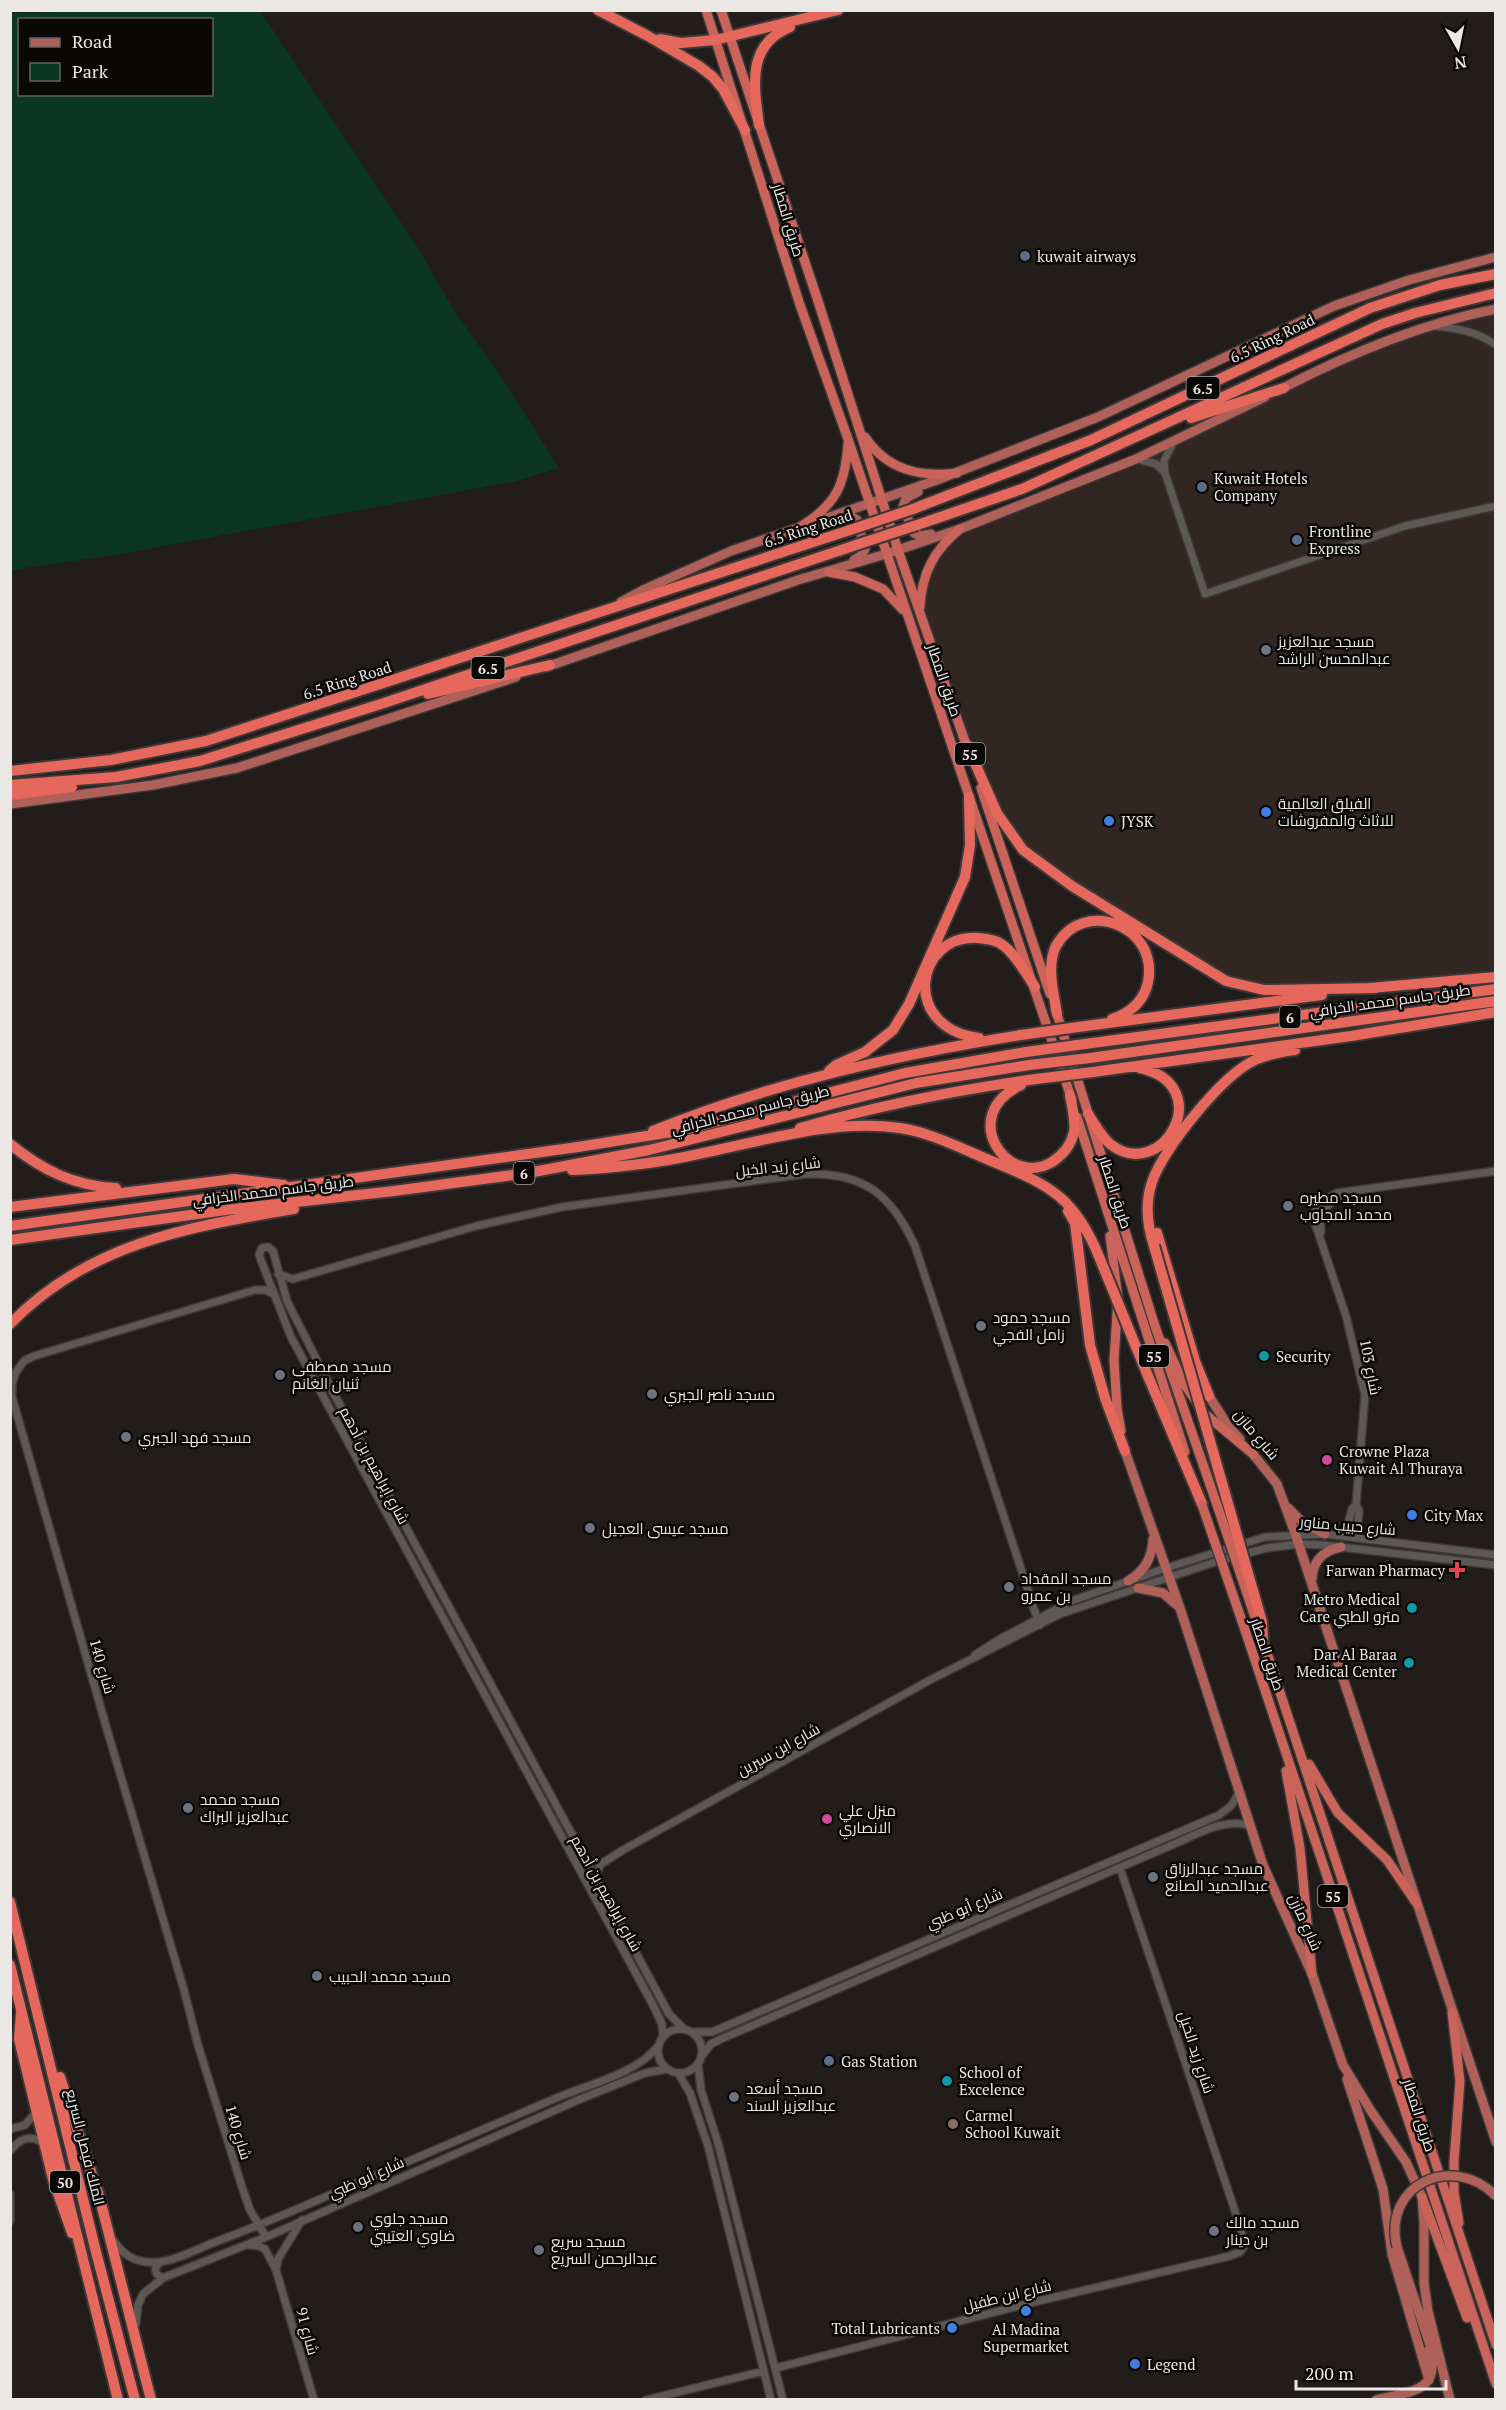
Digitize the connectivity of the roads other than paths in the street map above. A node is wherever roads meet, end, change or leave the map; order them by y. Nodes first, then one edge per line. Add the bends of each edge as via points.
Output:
1 (598, 10) edge
2 (706, 10) edge
3 (721, 10) edge
4 (838, 10) edge
5 (810, 19) junction
6 (648, 36) junction
7 (730, 37) junction
8 (715, 40) junction
9 (759, 125) junction
10 (745, 130) junction
11 (1496, 257) edge
12 (1496, 274) edge
13 (1496, 293) edge
14 (1496, 309) edge
15 (1430, 326) junction
16 (1496, 345) edge
17 (1284, 388) junction
18 (858, 427) junction
19 (1150, 432) junction
20 (848, 439) junction
21 (1173, 443) junction
22 (1136, 459) junction
23 (978, 465) junction
24 (957, 473) junction
25 (1165, 473) junction
26 (881, 499) junction
27 (869, 503) junction
28 (1496, 506) edge
29 (991, 517) junction
30 (800, 526) junction
31 (960, 528) junction
32 (786, 532) junction
33 (898, 550) junction
34 (886, 554) junction
35 (828, 572) junction
36 (798, 580) junction
37 (609, 609) junction
38 (920, 612) junction
39 (906, 613) junction
40 (550, 665) junction
41 (381, 704) junction
42 (967, 745) junction
43 (10, 771) edge
44 (116, 777) junction
45 (10, 785) edge
46 (10, 795) edge
47 (969, 797) junction
48 (10, 804) edge
49 (1496, 975) edge
50 (1035, 987) junction
51 (1376, 988) junction
52 (1496, 989) edge
53 (1496, 1001) edge
54 (1496, 1011) edge
55 (1057, 1014) junction
56 (1091, 1025) junction
57 (1351, 1036) junction
58 (994, 1039) junction
59 (1134, 1067) junction
60 (825, 1074) junction
61 (1035, 1079) junction
62 (1070, 1095) junction
63 (1088, 1114) junction
64 (636, 1138) junction
65 (10, 1144) edge
66 (739, 1146) junction
67 (1168, 1151) junction
68 (1496, 1171) edge
69 (528, 1173) junction
70 (300, 1186) junction
71 (1045, 1187) junction
72 (146, 1189) junction
73 (394, 1191) junction
74 (10, 1207) edge
75 (1105, 1207) junction
76 (10, 1226) edge
77 (10, 1240) edge
78 (278, 1274) junction
79 (267, 1276) junction
80 (293, 1279) junction
81 (255, 1290) junction
82 (284, 1292) junction
83 (274, 1295) junction
84 (10, 1324) edge
85 (1155, 1326) junction
86 (1209, 1396) joint
87 (1125, 1451) junction
88 (1253, 1454) junction
89 (1284, 1504) junction
90 (1202, 1505) junction
91 (1356, 1505) junction
92 (1151, 1528) junction
93 (1295, 1533) junction
94 (1325, 1534) junction
95 (1346, 1536) junction
96 (1357, 1538) junction
97 (1299, 1544) junction
98 (1341, 1547) junction
99 (1433, 1548) junction
100 (1446, 1549) junction
101 (1496, 1555) edge
102 (1432, 1558) junction
103 (1444, 1560) junction
104 (1496, 1565) edge
105 (1167, 1572) junction
106 (1128, 1581) junction
107 (1138, 1588) junction
108 (1314, 1590) junction
109 (1180, 1608) junction
110 (1041, 1620) junction
111 (1260, 1624) junction
112 (1263, 1640) joint
113 (514, 1726) junction
114 (1277, 1727) junction
115 (504, 1732) junction
116 (1295, 1739) junction
117 (522, 1741) junction
118 (512, 1747) junction
119 (1239, 1793) junction
120 (1248, 1825) junction
121 (1167, 1837) junction
122 (1172, 1845) junction
123 (586, 1859) junction
124 (601, 1864) junction
125 (1120, 1868) junction
126 (595, 1876) junction
127 (10, 1902) edge
128 (1417, 1904) junction
129 (973, 1919) junction
130 (960, 1924) junction
131 (977, 1929) junction
132 (965, 1934) junction
133 (10, 1965) edge
134 (1312, 1974) junction
135 (22, 2010) junction
136 (1452, 2012) junction
137 (687, 2031) junction
138 (663, 2036) junction
139 (45, 2041) junction
140 (658, 2046) junction
141 (700, 2060) junction
142 (1342, 2065) junction
143 (667, 2069) junction
144 (678, 2073) junction
145 (578, 2088) junction
146 (583, 2098) junction
147 (707, 2109) junction
148 (36, 2112) junction
149 (697, 2112) junction
150 (10, 2130) edge
151 (1496, 2142) edge
152 (45, 2145) junction
153 (12, 2149) edge
154 (10, 2194) edge
155 (1496, 2196) edge
156 (1422, 2197) junction
157 (250, 2210) junction
158 (283, 2215) junction
159 (302, 2220) junction
160 (10, 2221) edge
161 (260, 2225) junction
162 (244, 2231) junction
163 (110, 2235) junction
164 (266, 2237) junction
165 (1461, 2243) junction
166 (247, 2244) junction
167 (1244, 2246) joint
168 (81, 2249) junction
169 (161, 2262) junction
170 (276, 2270) junction
171 (752, 2275) junction
172 (163, 2277) junction
173 (740, 2277) junction
174 (756, 2294) junction
175 (744, 2297) junction
176 (1418, 2311) junction
177 (1496, 2345) edge
178 (141, 2359) junction
179 (1487, 2359) junction
180 (776, 2368) junction
181 (764, 2372) junction
182 (1429, 2380) junction
183 (1496, 2384) edge
184 (1449, 2396) edge
185 (1394, 2398) edge
186 (118, 2400) edge
187 (135, 2400) edge
188 (151, 2400) edge
189 (314, 2400) edge
190 (646, 2400) edge
191 (771, 2400) edge
192 (783, 2400) edge
193 (1376, 2400) edge

1 - 6 highway
2 - 8 highway, طريق المطار / 55
3 - 7 highway, طريق المطار / 55
4 - 5 highway
5 - 7 highway
5 - 9 highway via 776,34 760,54 754,81
6 - 8 highway via 681,43
6 - 10 highway via 713,77
7 - 8 highway
7 - 9 highway, طريق المطار / 55
8 - 10 highway, طريق المطار / 55
9 - 18 highway, طريق المطار / 55
10 - 20 highway, طريق المطار / 55 via 800,305
11 - 23 main road via 1393,284 1334,306 1098,417
12 - 37 highway, 6.5 Ring Road / 6.5, bridge via 1440,285 1370,308 1091,440 913,509
13 - 19 highway, 6.5 Ring Road / 6.5 via 1371,328
14 - 15 main road
15 - 16 street via 1459,328
15 - 17 main road via 1333,363
17 - 19 highway
17 - 21 main road
18 - 24 highway via 870,446 901,468 938,476
18 - 26 highway, طريق المطار / 55
19 - 41 highway, 6.5 Ring Road / 6.5, bridge via 1022,489
20 - 27 highway, طريق المطار / 55
20 - 30 highway via 840,488 829,505
21 - 22 main road
21 - 25 street via 1164,460
22 - 25 street via 1149,460
22 - 29 main road
23 - 24 main road
23 - 29 main road via 961,476 909,495 903,507 912,530 921,536
24 - 26 main road
25 - 28 street via 1205,594 1406,526
26 - 27 main road
26 - 33 highway, طريق المطار / 55
27 - 30 main road
27 - 34 highway, طريق المطار / 55
29 - 31 main road
30 - 32 main road
31 - 33 main road
31 - 38 highway via 939,548 925,573
32 - 36 main road via 850,516 857,520 865,547 859,558
32 - 37 main road via 687,569
33 - 34 main road
33 - 38 highway, طريق المطار / 55
34 - 35 main road
34 - 39 highway, طريق المطار / 55
35 - 36 main road
35 - 39 highway via 855,577 883,590
36 - 40 main road
37 - 43 highway, 6.5 Ring Road / 6.5 via 238,732 111,760
38 - 42 highway, طريق المطار / 55
39 - 47 highway, طريق المطار / 55
40 - 41 highway
40 - 48 main road via 237,768 153,785
41 - 44 highway, 6.5 Ring Road / 6.5 via 200,762
42 - 51 highway via 997,813 1023,850 1072,886 1226,981 1264,990
42 - 55 highway, طريق المطار / 55
44 - 45 highway
44 - 46 highway
47 - 50 highway, طريق المطار / 55
47 - 60 highway via 970,845 964,878 909,1004 893,1030 866,1052
49 - 51 highway
50 - 58 highway via 1013,954 993,940 962,939 934,958 925,978 925,990 934,1016 959,1034
50 - 62 highway, طريق المطار / 55
51 - 56 highway
52 - 64 highway, طريق جاسم محمد الخرافي / 6, bridge via 905,1072 684,1130
53 - 69 highway, طريق جاسم محمد الخرافي / 6, bridge via 916,1083 649,1150
54 - 57 highway
55 - 56 highway via 1052,972 1056,946 1074,927 1095,921 1120,925 1138,938 1149,960 1147,987 1142,998 1124,1015
55 - 63 highway, طريق المطار / 55
56 - 58 highway, bridge
57 - 59 highway
57 - 67 highway via 1276,1053 1242,1068 1217,1090
58 - 60 highway
59 - 61 highway, bridge
59 - 63 highway via 1155,1073 1173,1088 1179,1119 1168,1138 1154,1150 1124,1151 1108,1142
60 - 64 highway
61 - 62 highway via 1007,1091 991,1114 995,1143 1006,1158 1017,1164 1048,1164 1066,1150 1074,1131
61 - 66 highway via 848,1114
62 - 75 highway, طريق المطار / 55
63 - 85 highway, طريق المطار / 55
64 - 70 highway, طريق جاسم محمد الخرافي / 6
65 - 72 highway via 38,1165 78,1183
66 - 69 highway via 645,1163
66 - 71 highway via 844,1128 901,1129 1024,1174
67 - 86 highway via 1155,1194 1155,1221 1195,1361
67 - 111 highway, bridge via 1151,1184 1148,1225
68 - 91 street, شارع 103 via 1348,1191 1327,1197 1315,1209 1314,1222 1346,1316 1365,1395
69 - 73 highway, طريق جاسم محمد الخرافي / 6
70 - 72 highway via 234,1179
70 - 76 highway, طريق جاسم محمد الخرافي / 6
71 - 87 highway via 1075,1223 1090,1345
71 - 90 highway, bridge via 1081,1219
72 - 74 highway
73 - 77 highway, طريق جاسم محمد الخرافي / 6
73 - 84 highway via 152,1238 84,1267
75 - 87 highway via 1118,1298 1114,1376
75 - 90 highway, طريق المطار / 55
78 - 79 street, شارع إبراهيم بن أدهم via 273,1251 265,1247 259,1256
78 - 80 street
78 - 82 street, شارع إبراهيم بن أدهم
79 - 81 street
79 - 83 street, شارع إبراهيم بن أدهم
80 - 82 street
80 - 110 street, شارع زيد الخيل via 476,1226 562,1207 805,1174 845,1176 863,1183 892,1205 915,1246
81 - 83 street
81 - 157 street, شارع 140 via 34,1356 18,1368 11,1389 198,2045
82 - 113 street, شارع إبراهيم بن أدهم via 333,1394
83 - 115 street, شارع إبراهيم بن أدهم via 291,1337
85 - 88 highway via 1194,1400
85 - 111 highway, طريق المطار / 55, bridge
86 - 88 main road, شارع مازن
87 - 92 main road, شارع مازن
88 - 89 main road, شارع مازن via 1277,1485
89 - 93 main road, شارع مازن
89 - 94 main road via 1302,1522
90 - 114 highway, طريق المطار / 55, bridge
91 - 95 street, شارع 103
91 - 96 street, شارع 103
92 - 105 main road, شارع مازن
92 - 106 main road via 1149,1560
93 - 94 street, شارع حبيب مناور
93 - 97 main road, شارع مازن
93 - 105 street, شارع حبيب مناور via 1250,1540
94 - 95 street, شارع حبيب مناور
95 - 96 street, شارع حبيب مناور
96 - 99 street, شارع حبيب مناور
97 - 98 street, شارع حبيب مناور
97 - 105 street, شارع حبيب مناور
97 - 108 main road, شارع مازن
98 - 102 street, شارع حبيب مناور
98 - 108 main road via 1316,1561
99 - 100 street, شارع حبيب مناور
99 - 102 street
100 - 101 street, شارع حبيب مناور
100 - 103 street via 1441,1554
102 - 103 street, شارع حبيب مناور
103 - 104 street, شارع حبيب مناور
105 - 106 street, شارع ابن سيرين
105 - 107 street, شارع ابن سيرين
105 - 109 main road, شارع مازن
106 - 110 street, شارع ابن سيرين via 1074,1600
107 - 109 main road via 1163,1593
107 - 110 street, شارع ابن سيرين
108 - 128 main road, شارع مازن
109 - 119 main road, شارع مازن
110 - 124 street, شارع ابن سيرين via 992,1643 969,1660
111 - 112 highway
112 - 116 highway, طريق المطار / 55
113 - 115 street via 512,1732
113 - 117 street, شارع إبراهيم بن أدهم
114 - 134 highway via 1295,1816
114 - 179 highway, طريق المطار / 55
115 - 118 street, شارع إبراهيم بن أدهم
116 - 128 highway via 1338,1813 1387,1860
116 - 165 highway, طريق المطار / 55
117 - 118 street
117 - 123 street, شارع إبراهيم بن أدهم
118 - 138 street, شارع إبراهيم بن أدهم via 653,2005
119 - 120 main road, شارع مازن
119 - 121 street, شارع أبو ظبي via 1224,1812
120 - 122 street, شارع أبو ظبي via 1223,1824
120 - 134 main road, شارع مازن
121 - 122 street
121 - 129 street, شارع أبو ظبي
122 - 125 street, شارع أبو ظبي
123 - 124 street
123 - 126 street, شارع إبراهيم بن أدهم
124 - 126 street
125 - 131 street, شارع أبو ظبي
125 - 167 street, شارع زيد الخيل via 1238,2218
126 - 137 street, شارع إبراهيم بن أدهم via 669,2014
127 - 139 highway, الملك فيصل السريع / 50
128 - 136 main road, شارع مازن
129 - 130 street, شارع أبو ظبي
129 - 131 street via 972,1926
130 - 132 street via 966,1928
130 - 137 street, شارع أبو ظبي via 712,2032
131 - 132 street, شارع أبو ظبي
132 - 141 street, شارع أبو ظبي via 721,2039 711,2044
133 - 135 highway, الملك فيصل السريع / 50
134 - 142 main road, شارع مازن
135 - 148 highway via 19,2039
135 - 168 highway, الملك فيصل السريع / 50
136 - 151 main road, شارع مازن
136 - 165 highway via 1460,2081 1454,2192
137 - 138 street via 671,2031
137 - 141 street via 700,2043
138 - 140 street
139 - 163 highway
139 - 187 highway, الملك فيصل السريع / 50
140 - 143 street via 659,2059
140 - 145 street, شارع أبو ظبي via 639,2064
141 - 144 street via 689,2071
141 - 147 street via 699,2082
142 - 156 main road, شارع مازن via 1406,2162
142 - 182 main road via 1383,2189 1392,2254
143 - 144 street
143 - 146 street, شارع أبو ظبي via 645,2073
144 - 149 street
145 - 146 street via 584,2093
145 - 158 street, شارع أبو ظبي
146 - 159 street, شارع أبو ظبي
147 - 149 street via 700,2107
147 - 171 street
148 - 150 street via 25,2125
148 - 152 highway
149 - 173 street
150 - 153 street via 14,2137
152 - 153 street via 27,2138
152 - 168 highway via 64,2214
154 - 160 street
155 - 176 main road, bridge via 1473,2179 1445,2175 1431,2178 1413,2190 1400,2206 1394,2234
156 - 179 highway via 1476,2344
156 - 184 main road, شارع مازن via 1424,2283
157 - 161 street, شارع 140
157 - 162 street
158 - 161 street, شارع أبو ظبي
158 - 164 street
159 - 164 street, شارع أبو ظبي
159 - 170 street via 278,2259
161 - 162 street, شارع أبو ظبي
161 - 164 street, شارع 140
161 - 166 street
162 - 169 street, شارع أبو ظبي
163 - 169 street, شارع أبو ظبي via 130,2258 145,2263
163 - 178 highway
164 - 166 street, شارع أبو ظبي
165 - 177 highway, طريق المطار / 55
166 - 170 street, شارع 91 via 265,2248
166 - 172 street, شارع أبو ظبي
167 - 180 street, شارع ابن طفيل via 1230,2256
168 - 186 highway, الملك فيصل السريع / 50
169 - 172 street via 155,2270
170 - 189 street, شارع 91
171 - 173 street via 746,2284
171 - 174 street
172 - 178 street, شارع أبو ظبي via 143,2294 138,2305 135,2319
173 - 175 street
174 - 175 street via 749,2292
174 - 180 street
175 - 181 street
176 - 182 main road via 1433,2361
176 - 184 main road
178 - 188 highway
179 - 183 highway, طريق المطار / 55
180 - 192 street
181 - 190 street
181 - 191 street
182 - 185 main road
185 - 193 main road

